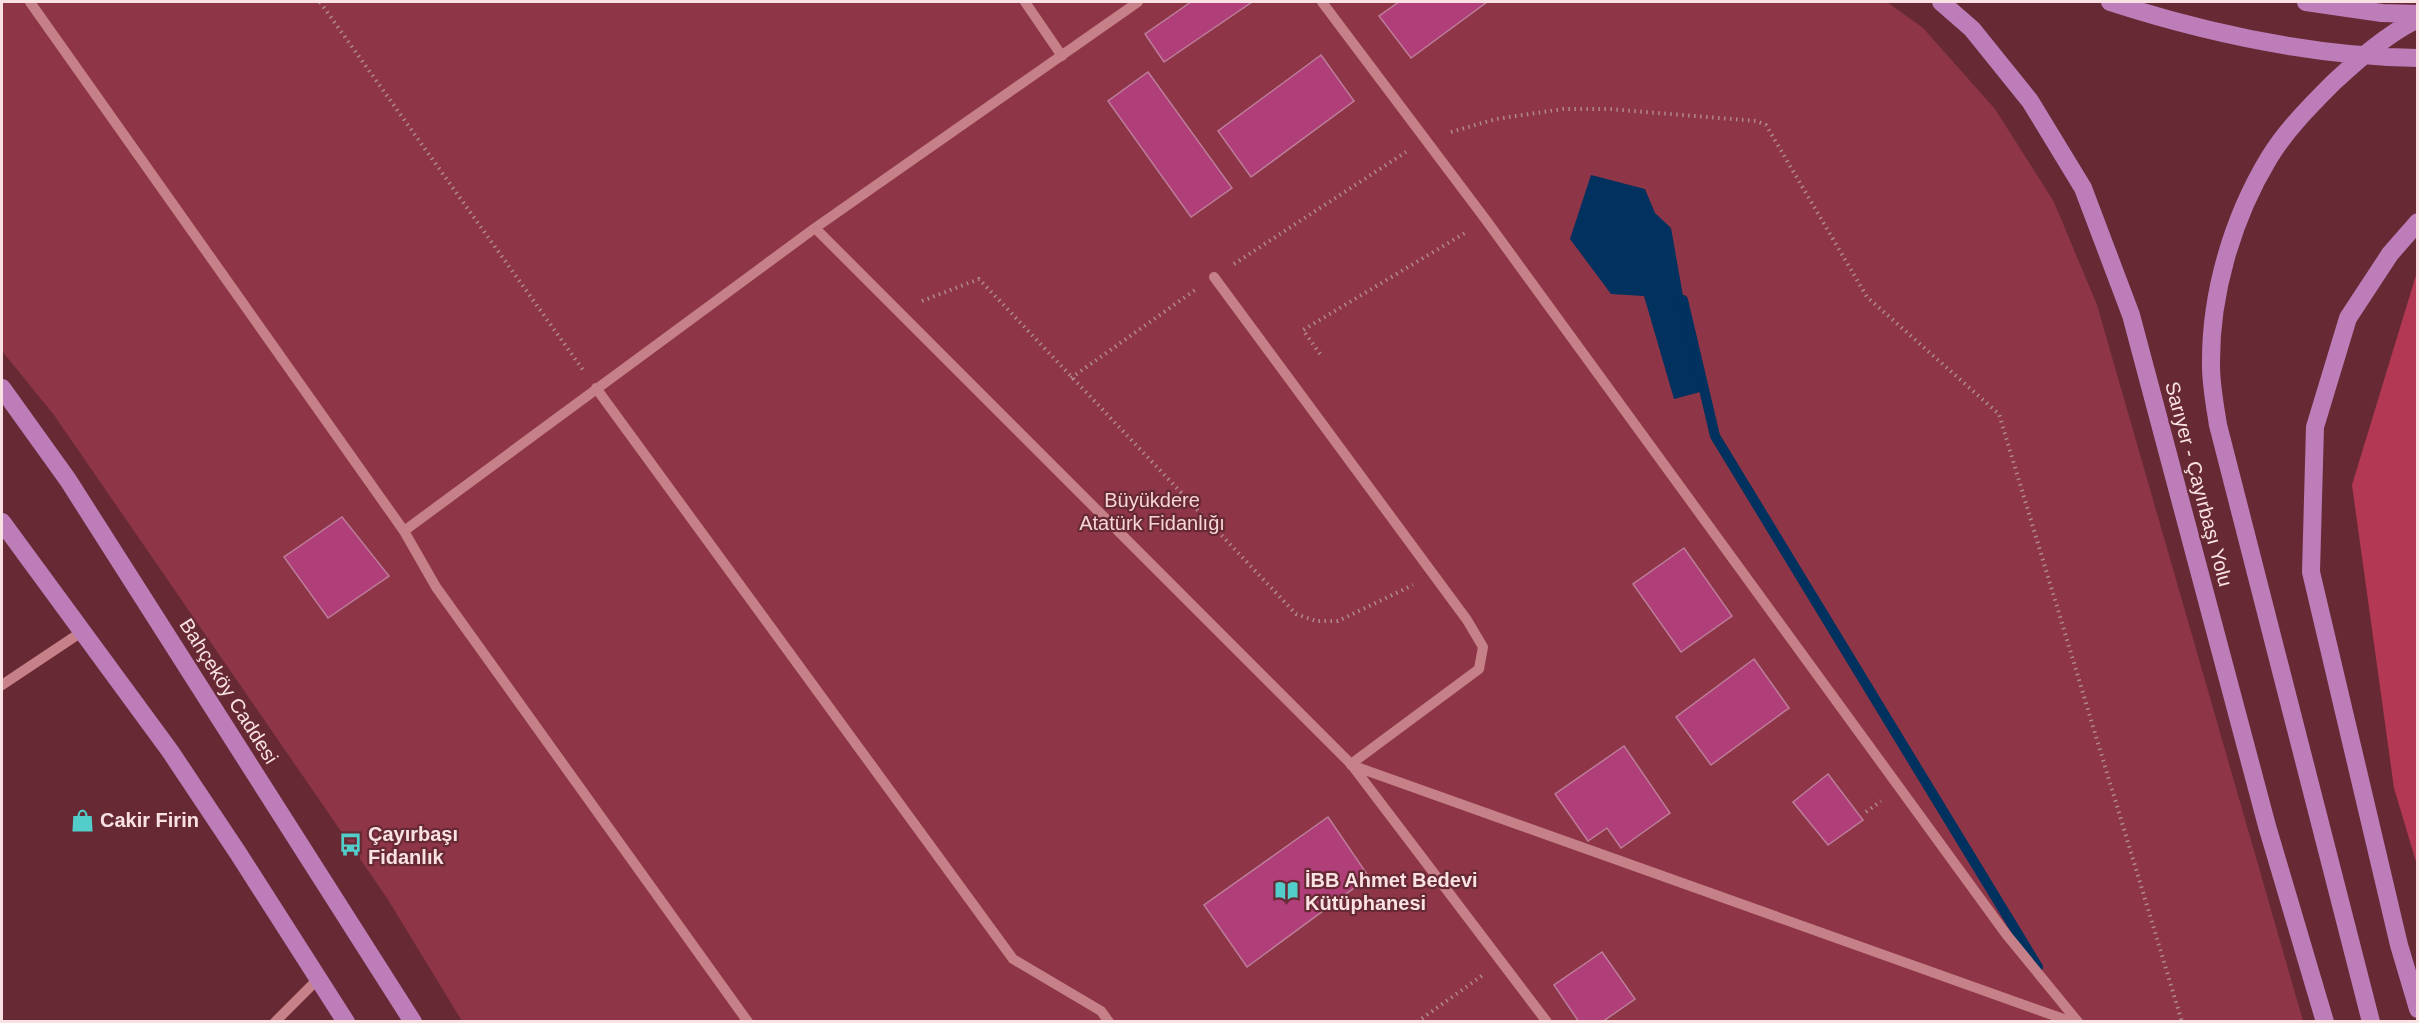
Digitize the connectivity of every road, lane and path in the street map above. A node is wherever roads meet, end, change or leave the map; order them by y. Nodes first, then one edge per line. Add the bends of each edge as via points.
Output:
1 (30, 2) edge
2 (320, 2) edge
3 (1025, 2) edge
4 (1138, 2) edge
5 (1322, 2) edge
6 (1941, 2) edge
7 (2110, 2) edge
8 (2306, 2) edge
9 (2418, 14) edge
10 (2418, 19) edge
11 (1062, 56) junction
12 (2418, 58) edge
13 (1426, 139) junction
14 (1486, 220) junction
15 (2418, 222) edge
16 (814, 228) junction
17 (1214, 277) junction
18 (896, 311) junction
19 (1320, 354) dead end
20 (1071, 378) junction
21 (2, 388) edge
22 (596, 388) junction
23 (2, 522) edge
24 (404, 531) junction
25 (1434, 575) junction
26 (83, 631) junction
27 (2, 685) edge
28 (1351, 764) junction
29 (1501, 962) junction
30 (319, 978) junction
31 (2418, 1009) edge
32 (275, 1022) edge
33 (346, 1022) edge
34 (413, 1022) edge
35 (748, 1022) edge
36 (1109, 1022) edge
37 (1417, 1022) edge
38 (1547, 1022) edge
39 (2072, 1022) edge
40 (2078, 1022) edge
41 (2182, 1022) edge
42 (2325, 1022) edge
43 (2371, 1022) edge

1 - 24 street
2 - 22 path
3 - 11 street
4 - 11 street
5 - 13 street
6 - 42 main road, Sarıyer - Çayırbaşı Yolu via 1972,29 2030,101 2083,188 2131,315 2268,826
7 - 12 main road via 2174,23 2316,52
8 - 9 main road
10 - 43 main road, Sarıyer - Çayırbaşı Yolu via 2355,63 2312,104 2270,157 2246,203 2226,258 2215,308 2211,367 2218,425
11 - 16 street
13 - 14 street
13 - 17 path
13 - 41 path via 1496,119 1563,109 1609,109 1766,125 1867,297 1999,414
14 - 19 path via 1304,330
14 - 40 street via 2006,934
15 - 31 main road via 2390,254 2348,318 2315,427 2311,572 2399,945
16 - 18 street
16 - 22 street
17 - 20 path
17 - 25 street
18 - 20 path via 980,279
18 - 28 street
20 - 25 path via 1296,614 1316,621 1338,621
21 - 34 main road, Bahçeköy Caddesi via 68,480
22 - 24 street
22 - 36 street via 1013,959 1101,1011
23 - 26 main road
24 - 35 street via 436,587
25 - 28 street via 1483,647 1479,669
26 - 27 street
26 - 30 main road via 170,751
28 - 29 street
28 - 39 street
29 - 37 path
29 - 38 street
30 - 32 street
30 - 33 main road

